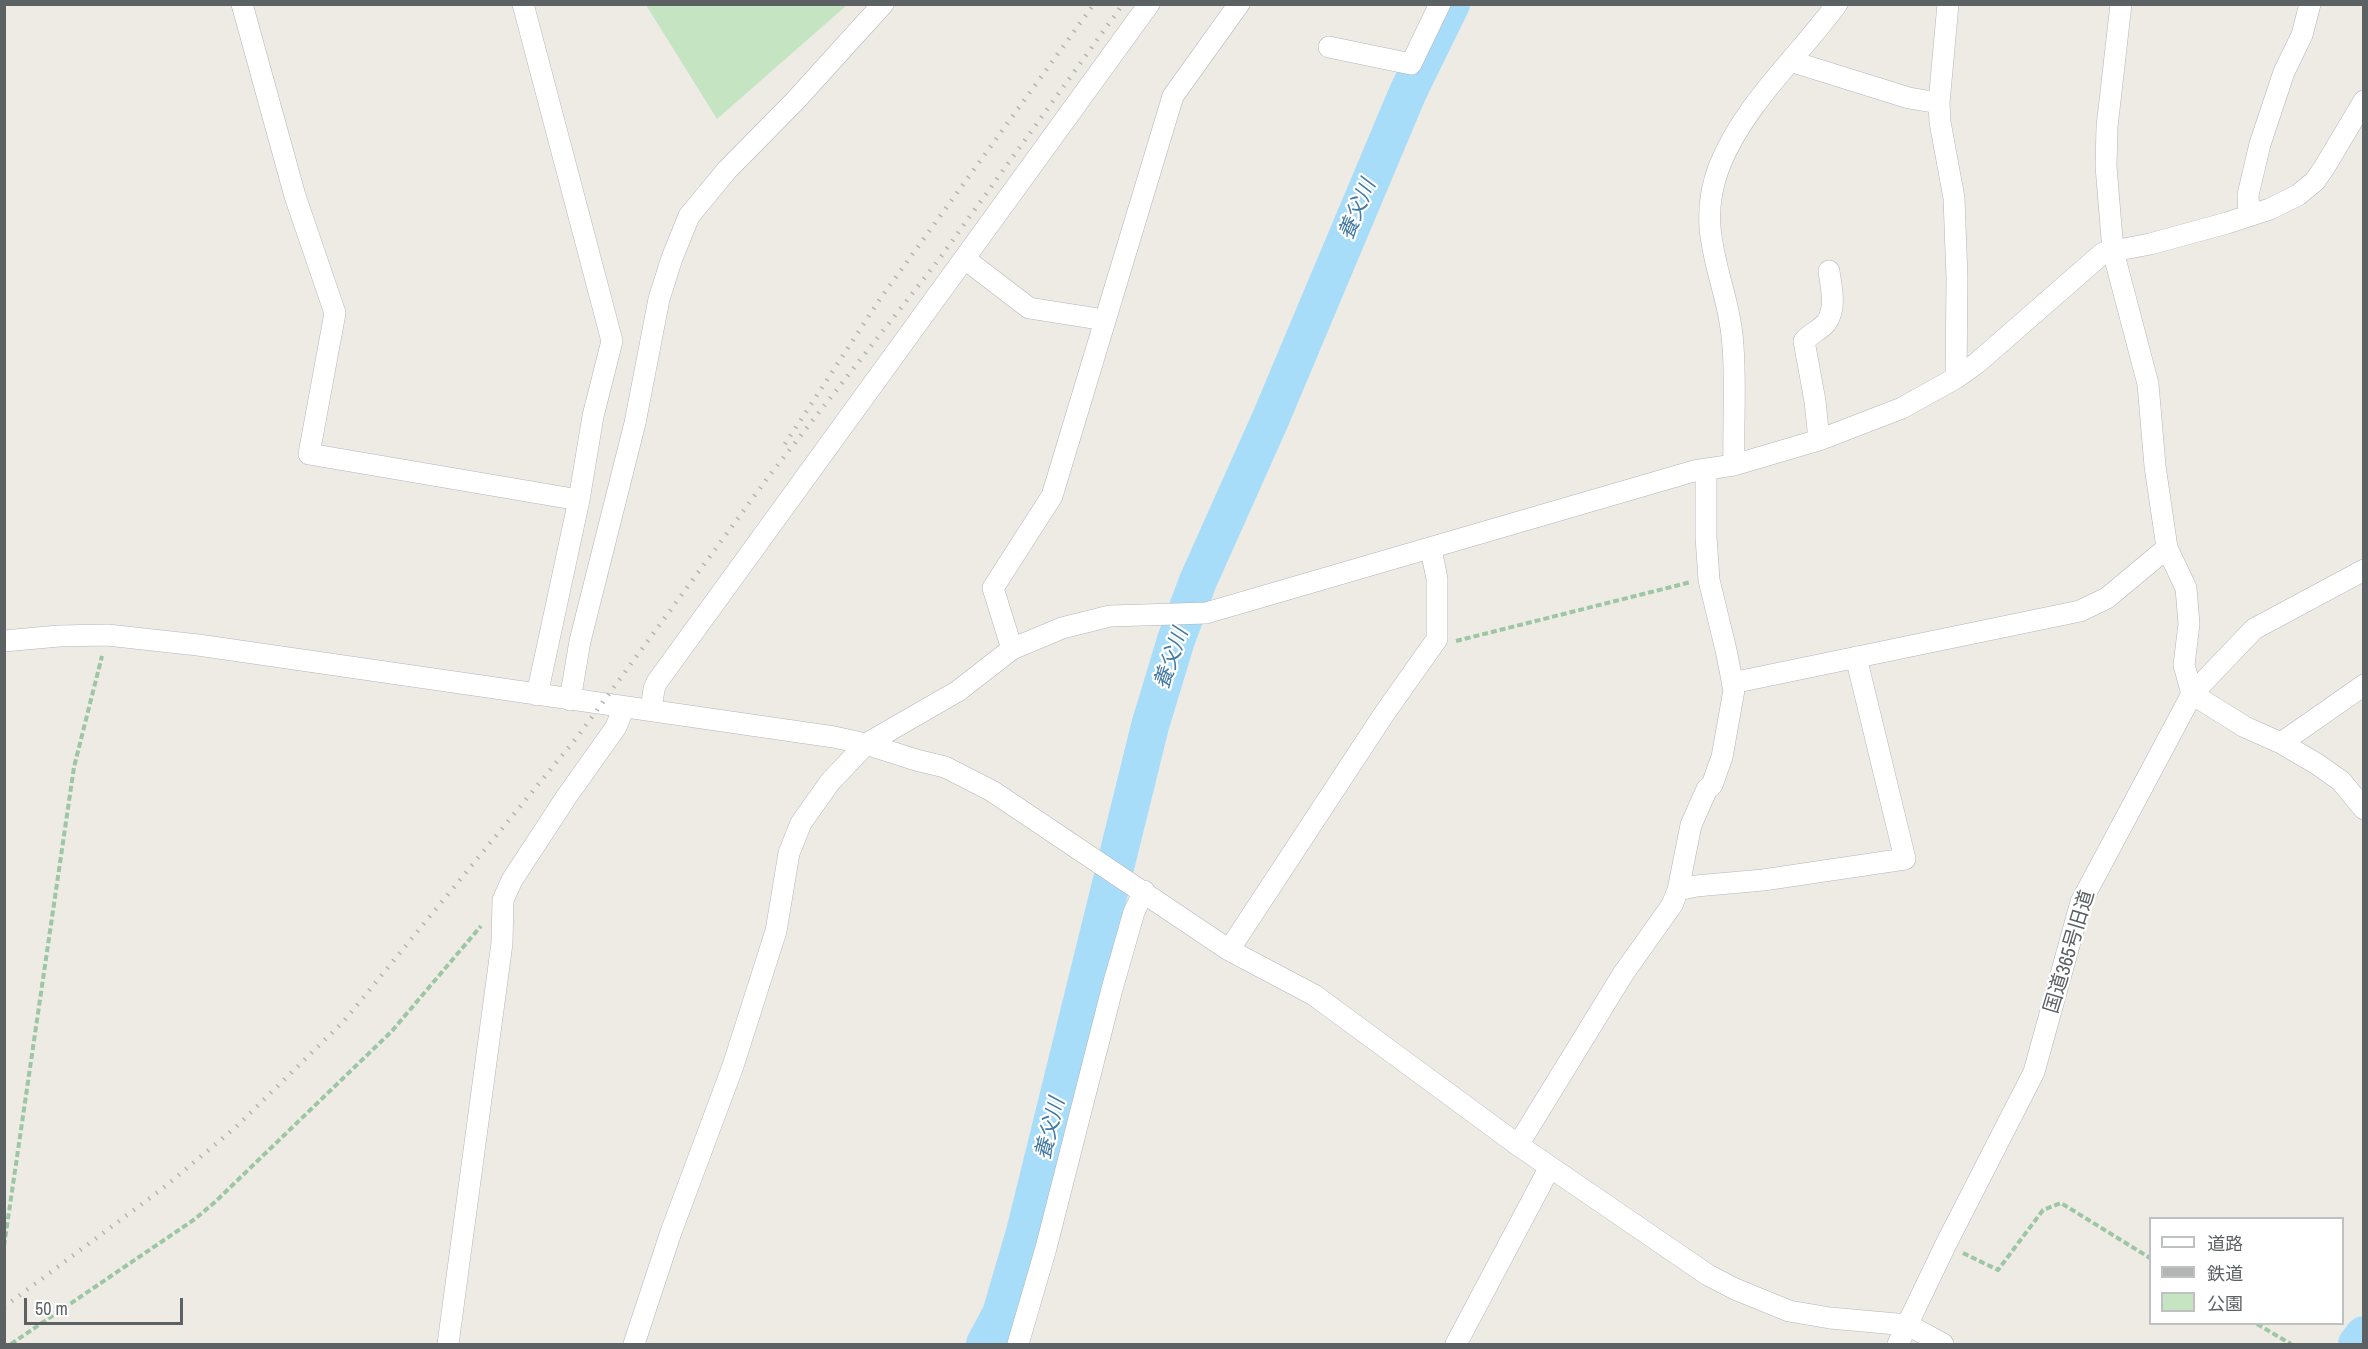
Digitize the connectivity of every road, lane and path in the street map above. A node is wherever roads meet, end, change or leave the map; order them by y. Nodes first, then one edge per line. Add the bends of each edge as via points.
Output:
1 (242, 4) edge
2 (524, 4) edge
3 (883, 4) edge
4 (1149, 4) edge
5 (1239, 4) edge
6 (1440, 4) edge
7 (1837, 4) edge
8 (1948, 4) edge
9 (2121, 4) edge
10 (2310, 4) edge
11 (1329, 47) dead end
12 (1790, 62) junction
13 (2364, 101) edge
14 (1939, 103) junction
15 (2248, 216) junction
16 (2112, 251) junction
17 (965, 259) junction
18 (1829, 271) dead end
19 (1105, 320) junction
20 (1956, 378) junction
21 (1819, 440) junction
22 (1734, 465) junction
23 (1706, 470) junction
24 (579, 500) junction
25 (2168, 548) junction
26 (1431, 549) junction
27 (2364, 570) edge
28 (1709, 580) junction
29 (107, 635) junction
30 (1437, 639) junction
31 (4, 641) edge
32 (1012, 649) junction
33 (1856, 657) junction
34 (1732, 682) junction
35 (2364, 685) edge
36 (2192, 694) junction
37 (537, 695) junction
38 (570, 700) junction
39 (624, 707) junction
40 (651, 710) junction
41 (2281, 743) junction
42 (866, 744) junction
43 (2364, 809) edge
44 (1138, 887) junction
45 (1678, 890) junction
46 (503, 900) junction
47 (1229, 950) junction
48 (1518, 1145) junction
49 (1550, 1167) junction
50 (1946, 1244) junction
51 (4, 1246) edge
52 (2149, 1257) edge
53 (1908, 1325) junction
54 (2260, 1325) edge
55 (11, 1344) edge
56 (448, 1344) edge
57 (634, 1344) edge
58 (1018, 1344) edge
59 (1456, 1344) edge
60 (1899, 1344) edge
61 (1943, 1344) edge
62 (2291, 1344) edge

1 - 24 street via 295,196 335,314 309,454
2 - 24 street via 612,341 593,416
3 - 38 street via 727,170 689,216 659,299 635,423 580,641
4 - 17 street
5 - 19 street via 1173,96
6 - 11 street via 1411,64
7 - 12 street
8 - 14 street
9 - 16 street via 2106,127
10 - 15 street via 2260,144 2248,195
12 - 14 street via 1909,98
12 - 22 street via 1753,107 1720,166 1708,218 1733,346
13 - 15 street via 2315,181 2298,195
14 - 20 street via 1954,198
15 - 16 street
16 - 20 street via 2103,253
16 - 25 street via 2148,384
17 - 19 street via 1029,308
17 - 40 street via 657,682
18 - 21 street via 1833,300 1830,314 1804,341
19 - 32 street via 1052,496 993,588
20 - 21 street via 1902,408
21 - 22 street
22 - 23 street
23 - 26 street
23 - 28 street
24 - 37 street
25 - 33 street via 2107,598 2080,611
25 - 36 street via 2186,588 2189,624 2184,665
26 - 30 street via 1437,579
26 - 32 street via 1206,613 1110,616 1062,628
27 - 36 street, 国道365号旧道 via 2254,630
28 - 30 path via 1457,641
28 - 34 street
29 - 31 street
29 - 37 street
29 - 51 path via 74,767
30 - 47 street
32 - 42 street via 958,691
33 - 34 street
33 - 45 street via 1905,859
34 - 45 street via 1734,690 1722,758 1691,825
35 - 41 street
36 - 41 street via 2245,727
36 - 50 street, 国道365号旧道 via 2081,902 2034,1072
37 - 38 street
38 - 39 street
39 - 40 street
39 - 46 street via 616,727 530,852
40 - 42 street
41 - 43 street via 2341,781
42 - 44 street via 945,766 971,779
42 - 57 street via 824,790 801,823 789,853 776,932 733,1066 670,1232
44 - 47 street
44 - 58 street
45 - 48 street
46 - 55 path via 392,1031 215,1202
46 - 56 street via 502,943
47 - 48 street via 1314,995
48 - 49 street
49 - 53 street via 1708,1275 1744,1293 1799,1313
49 - 59 street
50 - 52 path via 1998,1270 2043,1210 2061,1203
50 - 53 street, 国道365号旧道
53 - 60 street, 国道365号旧道
53 - 61 street
54 - 62 path

